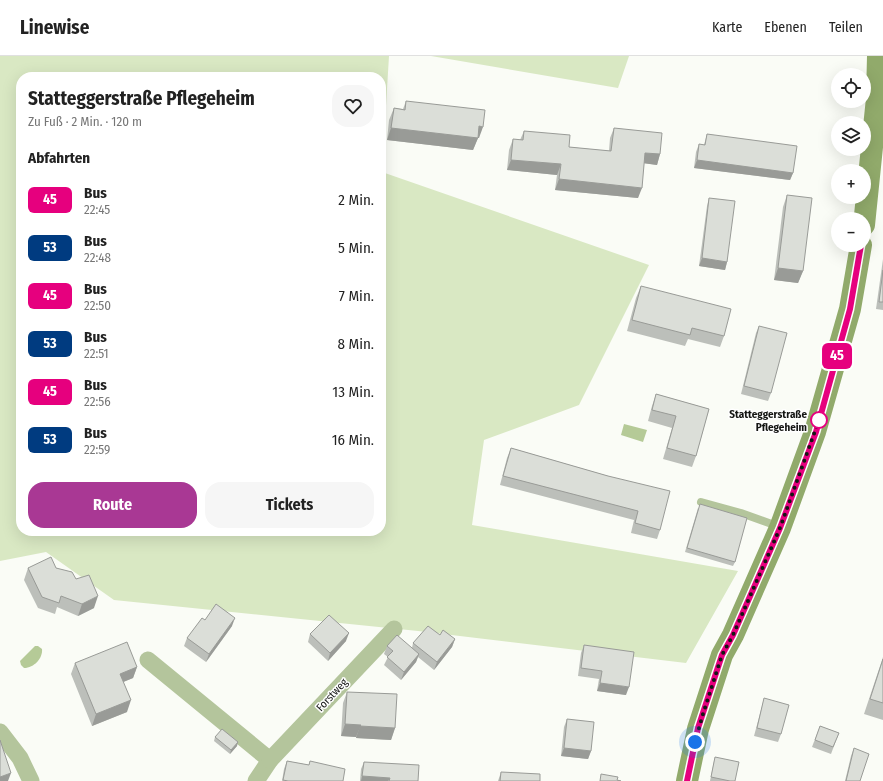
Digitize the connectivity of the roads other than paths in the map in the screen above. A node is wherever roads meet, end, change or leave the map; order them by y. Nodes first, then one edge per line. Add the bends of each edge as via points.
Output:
1 (878, 56) edge
2 (865, 212) edge
3 (860, 252) edge
4 (701, 502) dead end
5 (780, 528) junction
6 (394, 629) dead end
7 (148, 660) dead end
8 (0, 732) edge
9 (270, 760) junction
10 (31, 781) edge
11 (256, 781) edge
12 (687, 781) edge

1 - 2 main road via 877,98
3 - 5 main road via 850,309 816,432
4 - 5 lane via 741,513
5 - 12 main road via 722,655 698,728
6 - 9 street, Forstweg
7 - 9 street
8 - 10 street via 20,758
9 - 11 street, Forstweg

